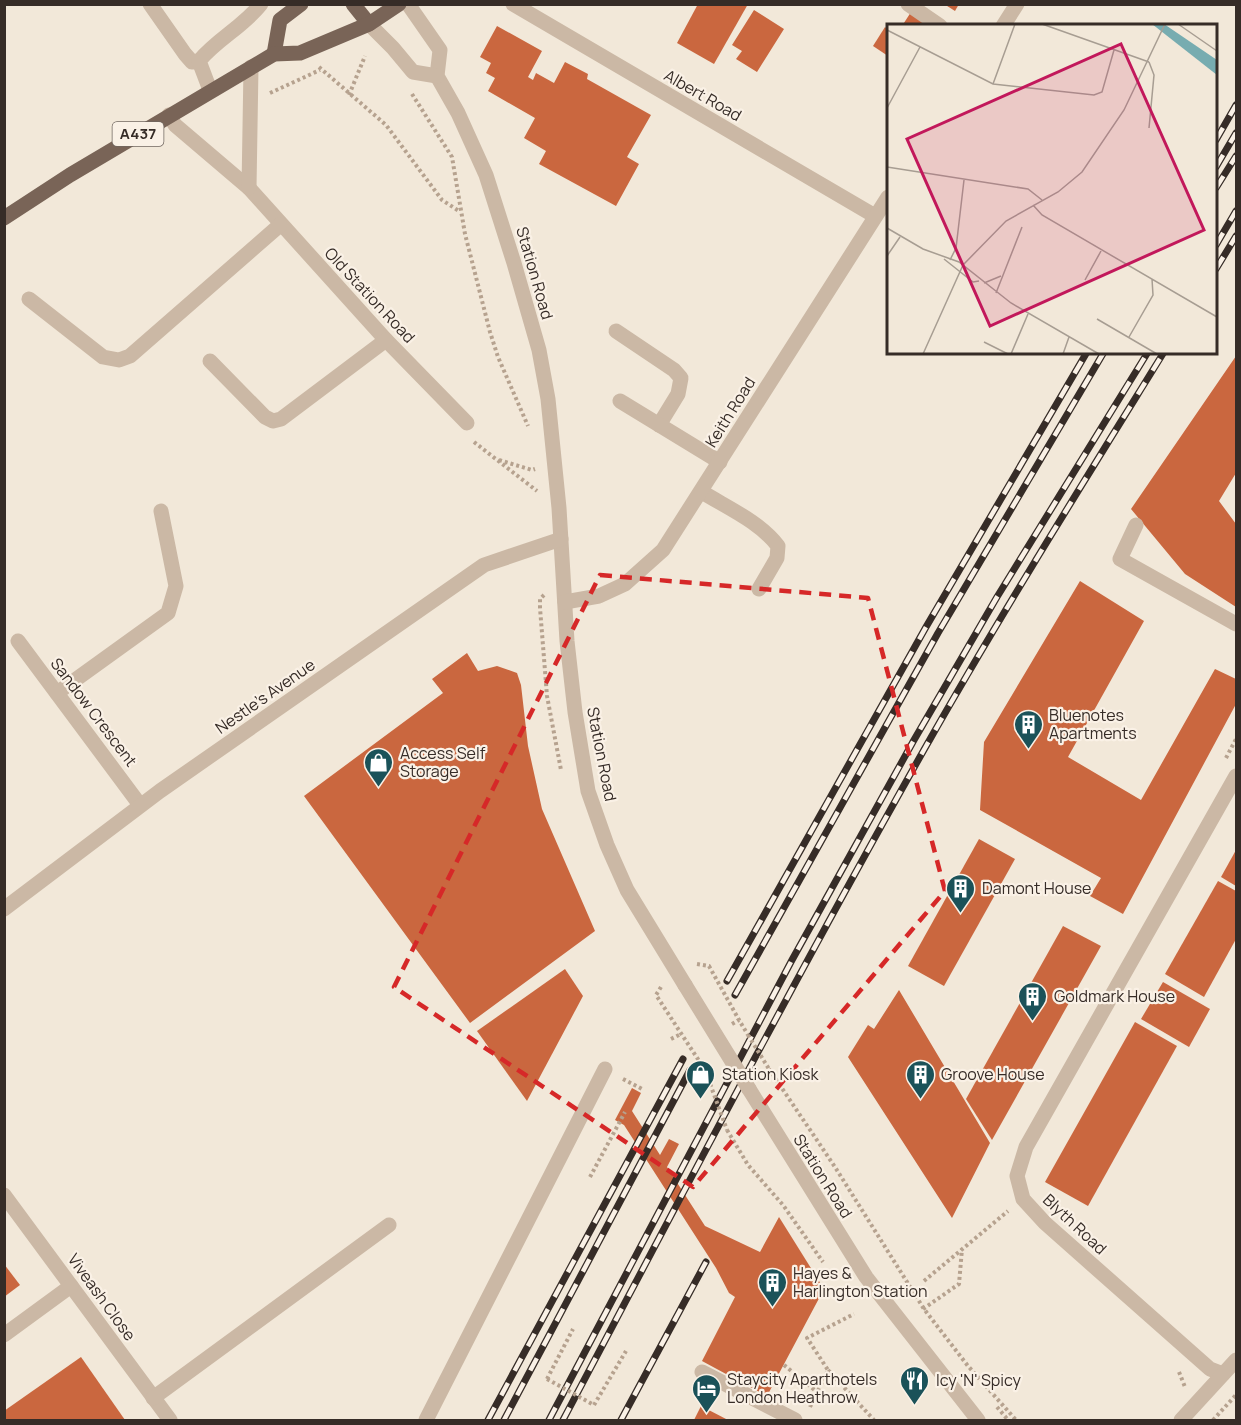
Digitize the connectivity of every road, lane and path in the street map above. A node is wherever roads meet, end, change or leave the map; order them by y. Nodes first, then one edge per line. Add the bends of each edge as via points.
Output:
1 (150, 4) edge
2 (261, 4) edge
3 (301, 4) edge
4 (353, 4) edge
5 (399, 4) edge
6 (408, 4) edge
7 (513, 4) edge
8 (908, 4) edge
9 (1017, 4) edge
10 (369, 24) junction
11 (937, 24) edge
12 (1004, 24) edge
13 (274, 54) junction
14 (365, 56) dead end
15 (199, 61) junction
16 (251, 67) junction
17 (436, 76) junction
18 (409, 88) dead end
19 (210, 90) junction
20 (349, 95) junction
21 (263, 99) dead end
22 (169, 115) junction
23 (249, 188) junction
24 (887, 198) edge
25 (460, 212) junction
26 (875, 216) junction
27 (4, 218) edge
28 (280, 225) junction
29 (28, 299) dead end
30 (616, 331) dead end
31 (387, 340) junction
32 (210, 362) dead end
33 (620, 401) dead end
34 (468, 423) dead end
35 (659, 425) junction
36 (529, 436) dead end
37 (531, 459) dead end
38 (720, 462) junction
39 (538, 492) dead end
40 (702, 492) junction
41 (161, 511) dead end
42 (1136, 525) dead end
43 (561, 539) junction
44 (759, 589) dead end
45 (565, 602) junction
46 (1236, 624) edge
47 (18, 641) dead end
48 (57, 693) junction
49 (1236, 739) edge
50 (1225, 759) dead end
51 (1236, 776) edge
52 (140, 805) junction
53 (4, 909) edge
54 (697, 964) dead end
55 (661, 987) dead end
56 (681, 1034) junction
57 (671, 1039) dead end
58 (605, 1069) dead end
59 (626, 1112) dead end
60 (590, 1177) dead end
61 (4, 1195) edge
62 (1023, 1199) junction
63 (389, 1225) dead end
64 (962, 1248) junction
65 (823, 1262) dead end
66 (924, 1281) dead end
67 (71, 1286) junction
68 (936, 1302) dead end
69 (854, 1314) dead end
70 (573, 1329) dead end
71 (4, 1335) edge
72 (626, 1351) dead end
73 (1236, 1360) edge
74 (784, 1365) dead end
75 (1173, 1365) dead end
76 (828, 1370) junction
77 (702, 1372) dead end
78 (1223, 1374) junction
79 (817, 1392) junction
80 (1182, 1394) dead end
81 (1236, 1395) edge
82 (153, 1398) junction
83 (807, 1411) dead end
84 (170, 1420) edge
85 (426, 1420) edge
86 (795, 1420) edge
87 (874, 1420) edge
88 (978, 1420) edge
89 (1016, 1420) edge
90 (1181, 1420) edge
91 (1213, 1420) edge

1 - 15 street via 185,54 192,62
2 - 15 street
3 - 13 main road via 280,20
4 - 10 main road
5 - 10 main road, A437
6 - 17 street via 440,50
7 - 26 street, Albert Road
8 - 11 street
9 - 12 street
10 - 13 main road, A437 via 300,53
10 - 17 street via 413,72
13 - 16 main road, A437
14 - 20 path
15 - 19 street
16 - 19 main road, A437
16 - 23 street
17 - 43 street, Station Road via 486,175 539,350 548,399
18 - 25 path via 452,157
19 - 22 main road, A437
20 - 21 path via 321,70
20 - 25 path via 386,125 442,200
22 - 23 street, Old Station Road via 175,125
22 - 27 main road, A437
23 - 28 street, Old Station Road
24 - 26 street, Keith Road
25 - 36 path via 498,357 528,425
26 - 38 street, Keith Road
28 - 29 street via 130,356 119,360 103,357
28 - 31 street, Old Station Road
30 - 35 street via 681,378 678,394
31 - 32 street via 281,419 273,421
31 - 34 street, Old Station Road
33 - 35 street
35 - 38 street
37 - 39 path via 532,470 496,459
38 - 40 street, Keith Road
40 - 44 street via 770,535 778,546 777,558
40 - 45 street, Keith Road via 663,550 625,584 599,596
41 - 48 street via 176,586 168,613
42 - 46 street via 1120,559
43 - 45 street, Station Road
43 - 52 street, Nestle's Avenue via 484,565
45 - 88 street, Station Road, bridge via 588,791 627,890 866,1277
47 - 48 street, Sandow Crescent
48 - 52 street, Sandow Crescent
49 - 50 path
51 - 62 street, Blyth Road via 1026,1147 1017,1176
52 - 53 street, Nestle's Avenue
54 - 89 path, bridge via 709,966 769,1069 924,1309
55 - 56 path, bridge via 656,995
56 - 57 path
56 - 65 path, bridge via 705,1070 727,1130 748,1165 783,1205
58 - 85 street
59 - 60 path
61 - 67 street, Viveash Close
62 - 64 path
62 - 78 street, Blyth Road via 1184,1346
63 - 82 street
64 - 66 path
64 - 68 path via 959,1284
67 - 71 street
67 - 82 street, Viveash Close
69 - 76 path via 807,1338
70 - 72 path, bridge via 547,1379 594,1405
73 - 78 street
74 - 79 path
75 - 80 path via 1181,1373 1186,1388
76 - 79 path
76 - 87 path
77 - 86 street
78 - 90 street
79 - 83 path
81 - 91 path
82 - 84 street, Viveash Close

